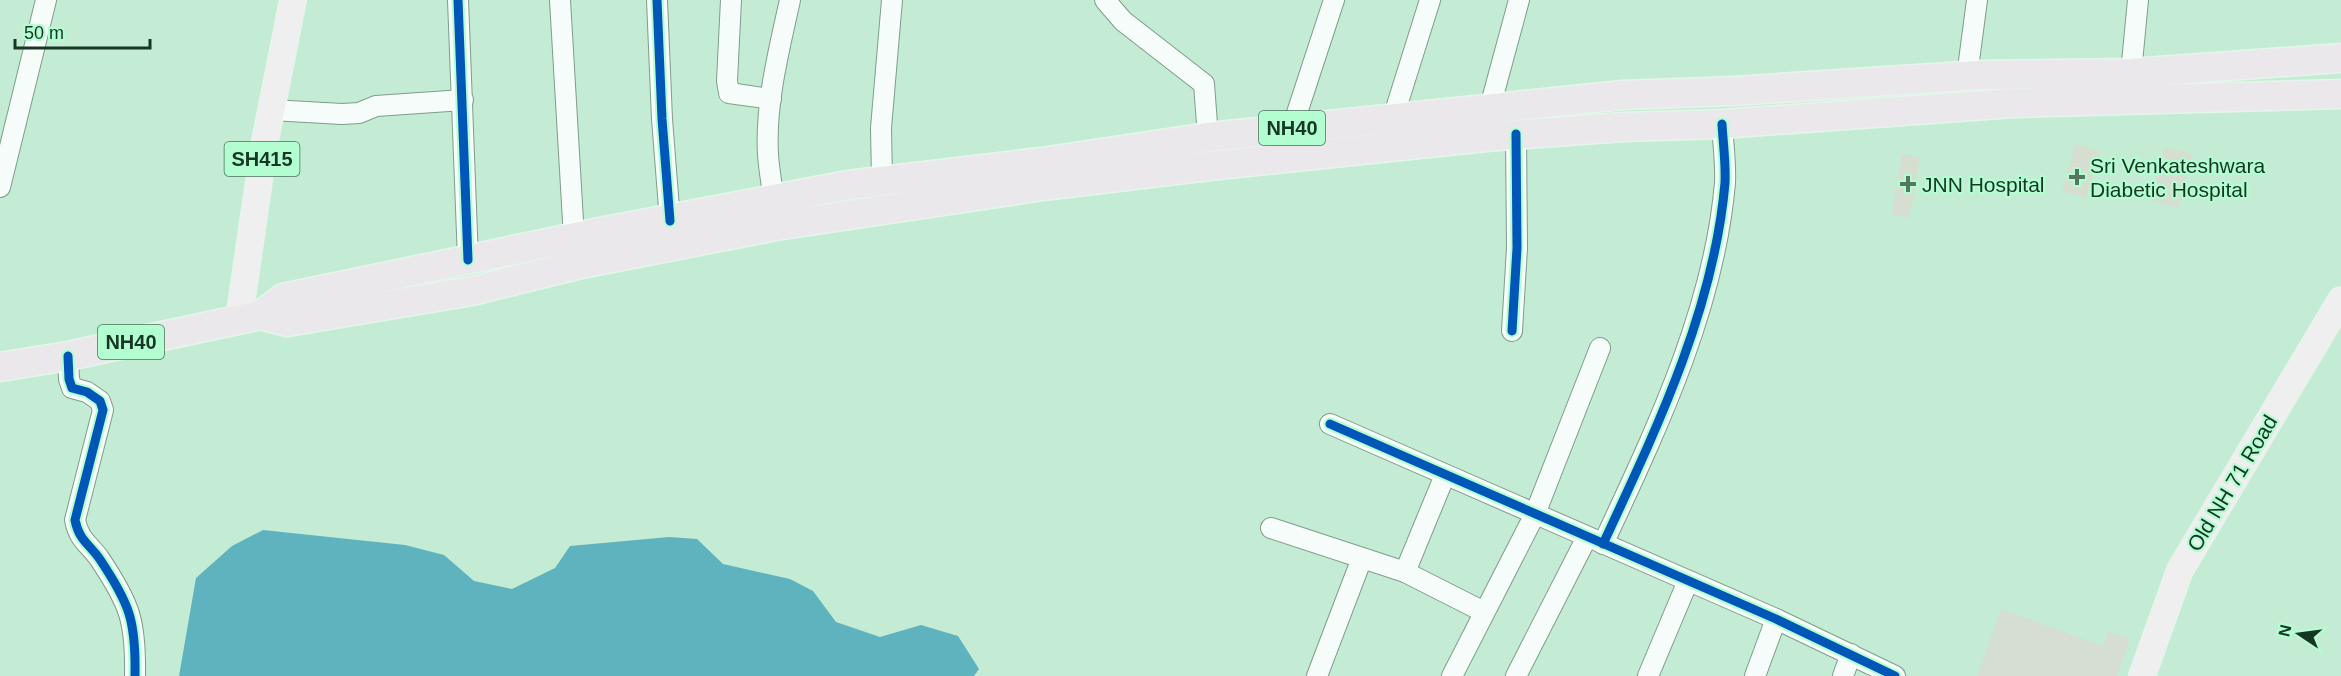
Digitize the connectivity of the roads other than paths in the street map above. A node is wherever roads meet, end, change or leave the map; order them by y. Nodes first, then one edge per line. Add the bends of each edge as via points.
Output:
1 (46, 0) edge
2 (293, 0) edge
3 (458, 0) edge
4 (560, 0) edge
5 (657, 0) edge
6 (731, 0) edge
7 (790, 0) edge
8 (892, 0) edge
9 (1105, 0) edge
10 (1334, 0) edge
11 (1430, 0) edge
12 (1519, 0) edge
13 (1977, 0) edge
14 (2138, 0) edge
15 (2341, 58) edge
16 (2269, 63) junction
17 (2131, 73) junction
18 (1973, 76) junction
19 (1734, 91) junction
20 (2341, 94) edge
21 (2270, 96) junction
22 (771, 99) junction
23 (463, 100) junction
24 (1979, 105) junction
25 (1490, 107) junction
26 (271, 110) junction
27 (1393, 118) junction
28 (1729, 123) junction
29 (1292, 128) junction
30 (1516, 134) junction
31 (1208, 137) junction
32 (882, 180) junction
33 (0, 187) edge
34 (774, 201) junction
35 (670, 221) junction
36 (574, 238) junction
37 (468, 260) junction
38 (2341, 300) edge
39 (250, 317) junction
40 (2341, 330) edge
41 (1512, 331) dead end
42 (1600, 348) dead end
43 (68, 356) junction
44 (0, 367) edge
45 (1330, 424) dead end
46 (1445, 475) junction
47 (1535, 514) junction
48 (1271, 528) dead end
49 (1595, 540) junction
50 (1362, 558) junction
51 (1405, 572) junction
52 (1688, 581) junction
53 (1484, 612) junction
54 (1776, 619) junction
55 (1851, 654) junction
56 (1650, 675) edge
57 (135, 676) edge
58 (1317, 676) edge
59 (1452, 676) edge
60 (1516, 676) edge
61 (1755, 676) edge
62 (1843, 676) edge
63 (1895, 676) edge
64 (2142, 676) edge
65 (2158, 676) edge

1 - 33 street
2 - 26 main road, SH415
3 - 23 street
4 - 36 street
5 - 35 street
6 - 22 street via 729,93
7 - 22 street
8 - 32 street via 881,128
9 - 31 street via 1123,21 1204,84
10 - 29 street
11 - 27 street
12 - 25 street
13 - 18 street
14 - 17 street
15 - 16 highway, NH40
16 - 17 highway, NH40
16 - 21 highway
17 - 18 highway, NH40
18 - 19 highway, NH40
18 - 24 highway
19 - 25 highway, NH40 via 1623,94
19 - 28 highway
20 - 21 highway, NH40
21 - 24 highway, NH40
22 - 34 street via 768,155
23 - 26 street via 376,106 342,114
23 - 37 street
24 - 28 highway, NH40
25 - 27 highway, NH40
26 - 39 main road, SH415
27 - 29 highway, NH40
28 - 30 highway, NH40
28 - 49 street via 1719,228 1704,296 1674,384
29 - 31 highway, NH40
30 - 39 highway, NH40 via 905,205 673,245 472,291 287,322
30 - 41 street via 1517,248
31 - 32 highway, NH40
32 - 34 highway, NH40
34 - 35 highway, NH40
35 - 36 highway, NH40
36 - 37 highway, NH40
37 - 39 highway, NH40 via 284,298
38 - 64 main road, Old NH 71 Road via 2180,570
39 - 43 highway, NH40
40 - 65 main road, Old NH 71 Road via 2194,576
42 - 47 street
43 - 44 highway, NH40
43 - 57 street via 72,388 100,401 103,410 75,520 79,536 94,552 127,604 134,629
45 - 46 street
46 - 47 street
46 - 51 street
47 - 49 street
47 - 53 street
48 - 50 street
49 - 52 street
49 - 60 street
50 - 51 street
50 - 58 street
51 - 53 street
52 - 54 street
52 - 56 street
53 - 59 street
54 - 55 street
54 - 61 street
55 - 62 street
55 - 63 street

